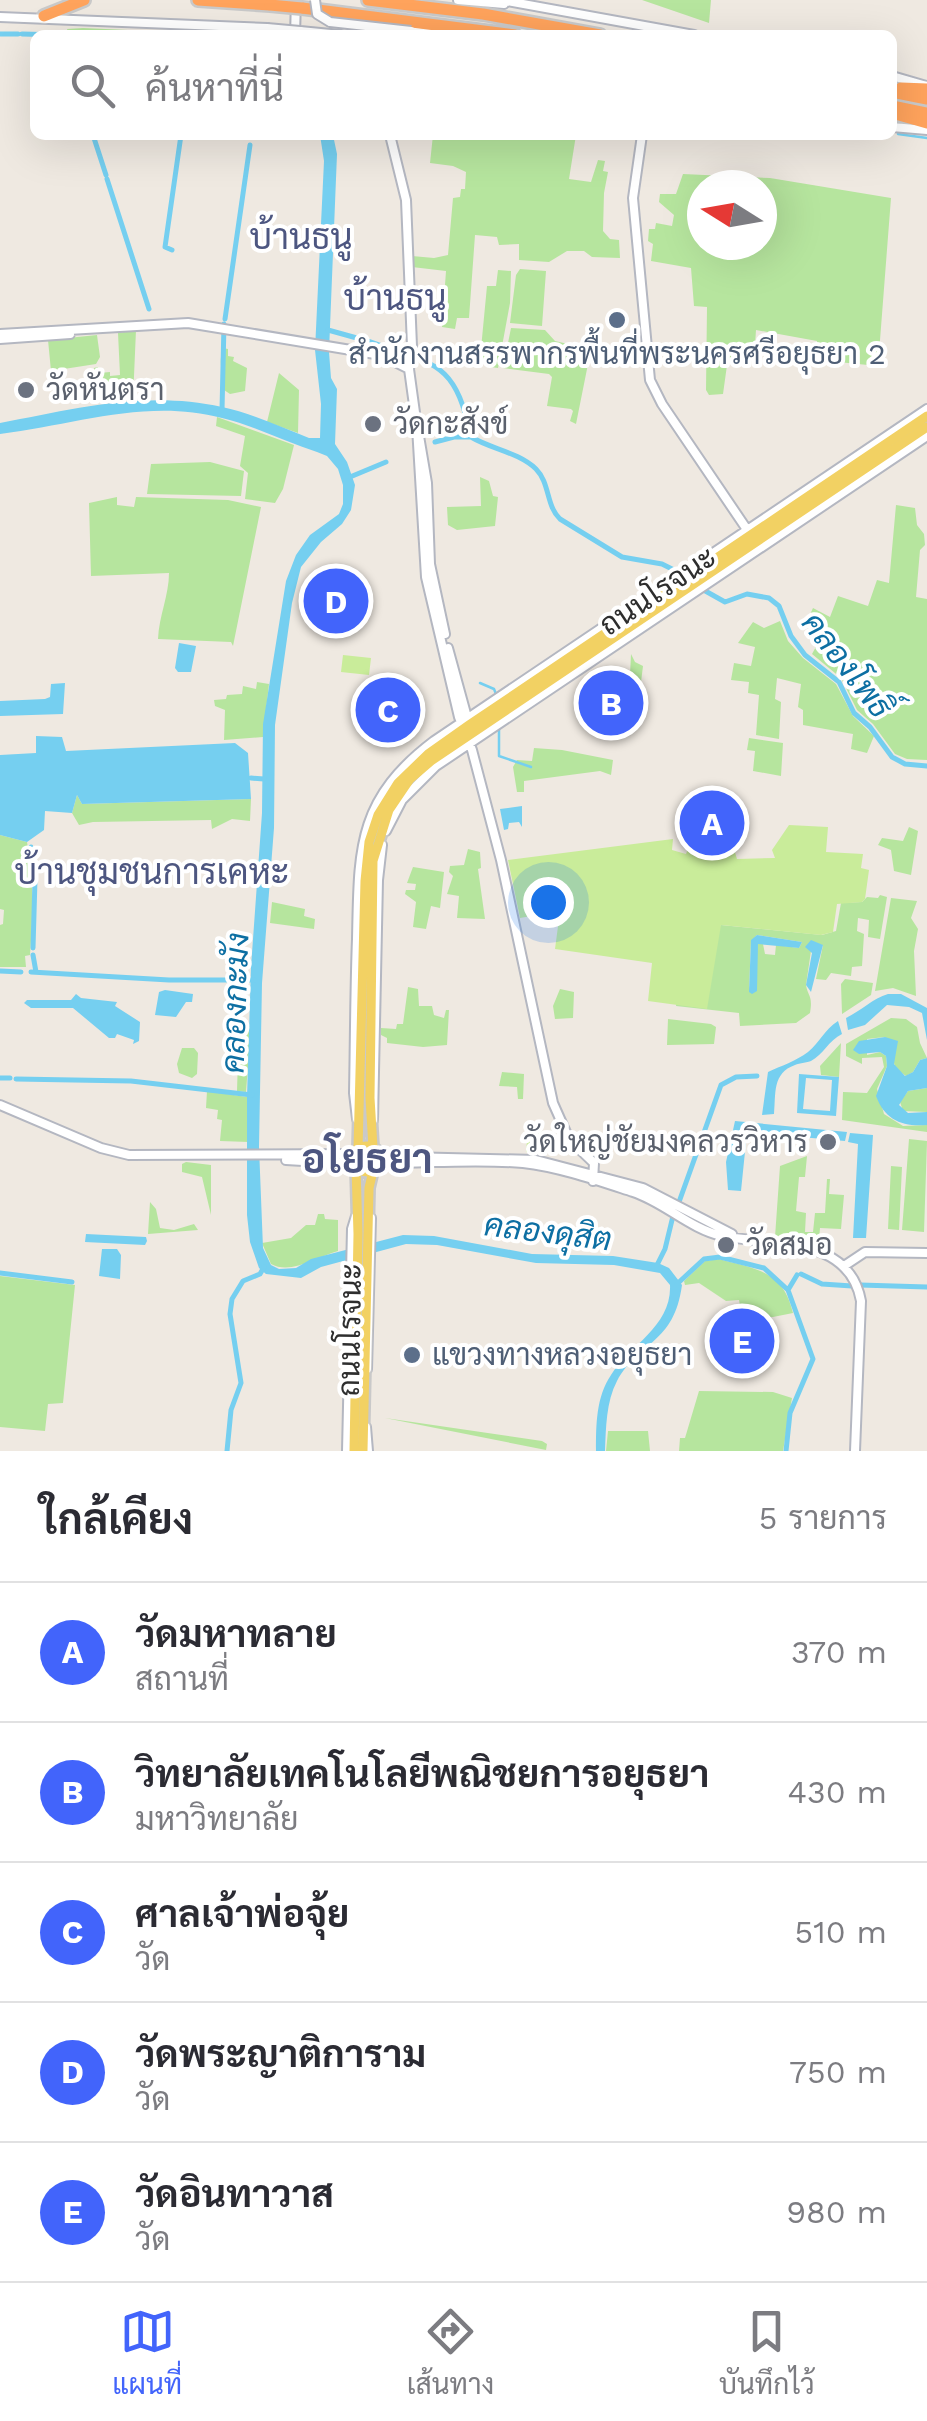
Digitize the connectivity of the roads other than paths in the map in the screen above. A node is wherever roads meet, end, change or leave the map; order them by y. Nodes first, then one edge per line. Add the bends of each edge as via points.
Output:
1 (84, 0) edge
2 (198, 0) edge
3 (315, 0) edge
4 (368, 0) edge
5 (458, 0) edge
6 (501, 0) edge
7 (299, 4) edge
8 (528, 5) junction
9 (44, 16) junction
10 (0, 17) edge
11 (279, 30) edge
12 (297, 30) edge
13 (402, 30) edge
14 (480, 30) edge
15 (572, 30) edge
16 (666, 30) edge
17 (897, 78) edge
18 (927, 88) edge
19 (897, 91) edge
20 (897, 92) edge
21 (927, 99) edge
22 (897, 110) edge
23 (897, 112) edge
24 (927, 113) edge
25 (927, 126) edge
26 (897, 127) edge
27 (391, 140) edge
28 (641, 140) edge
29 (0, 336) edge
30 (410, 365) junction
31 (927, 413) edge
32 (927, 427) edge
33 (927, 436) edge
34 (849, 475) junction
35 (752, 537) junction
36 (703, 574) junction
37 (568, 664) junction
38 (498, 711) junction
39 (468, 733) junction
40 (367, 962) junction
41 (374, 1023) junction
42 (371, 1052) junction
43 (359, 1097) junction
44 (0, 1105) edge
45 (365, 1126) junction
46 (376, 1150) junction
47 (356, 1158) junction
48 (376, 1169) junction
49 (594, 1178) junction
50 (358, 1188) junction
51 (369, 1188) junction
52 (363, 1209) junction
53 (927, 1255) edge
54 (834, 1258) junction
55 (856, 1258) junction
56 (362, 1263) junction
57 (845, 1268) junction
58 (853, 1278) junction
59 (348, 1410) junction
60 (354, 1428) junction
61 (350, 1451) edge
62 (366, 1451) edge
63 (855, 1451) edge

1 - 9 highway
2 - 7 highway, bridge
3 - 13 main road, bridge via 318,14 330,22
4 - 15 highway
5 - 8 main road
6 - 8 main road
7 - 12 main road
7 - 14 highway
8 - 16 main road
9 - 10 main road
9 - 11 main road, bridge
17 - 18 main road
18 - 19 highway
20 - 21 highway
22 - 24 highway
23 - 25 highway
25 - 26 main road
27 - 30 main road via 406,200
28 - 35 main road via 633,198 650,380
29 - 30 main road via 200,326 336,346
30 - 39 main road via 426,577
31 - 34 main road, ถนนโรจนะ
32 - 34 main road, ถนนโรจนะ
33 - 34 main road, ถนนโรจนะ
34 - 35 main road, ถนนโรจนะ
34 - 36 main road, ถนนโรจนะ
35 - 36 main road, ถนนโรจนะ
35 - 36 main road, ถนนโรจนะ
36 - 37 main road, ถนนโรจนะ
37 - 38 main road, ถนนโรจนะ
37 - 38 main road, ถนนโรจนะ
38 - 39 main road, ถนนโรจนะ
38 - 39 main road, ถนนโรจนะ
39 - 40 main road, ถนนโรจนะ via 414,775 384,821 374,861
39 - 41 main road, ถนนโรจนะ via 417,782 385,834
39 - 45 main road, ถนนโรจนะ via 417,754 396,775 363,838 354,1111
39 - 49 main road via 553,1102 570,1139 594,1163
40 - 41 main road, ถนนโรจนะ
40 - 43 main road, ถนนโรจนะ
41 - 42 main road, ถนนโรจนะ
41 - 45 main road, ถนนโรจนะ via 375,1111
42 - 43 main road via 366,1096
42 - 45 main road, ถนนโรจนะ
43 - 45 main road, ถนนโรจนะ
44 - 47 main road via 113,1152
45 - 46 main road, ถนนโรจนะ
45 - 47 main road, ถนนโรจนะ
46 - 47 main road
46 - 48 main road, ถนนโรจนะ
46 - 49 main road via 406,1157 525,1158
47 - 48 main road via 364,1172
47 - 50 main road, ถนนโรจนะ
48 - 49 main road via 386,1163 514,1163
48 - 51 main road, ถนนโรจนะ
49 - 54 main road via 657,1195 738,1237
50 - 51 main road
50 - 52 main road, ถนนโรจนะ
51 - 52 main road, ถนนโรจนะ
52 - 56 main road, ถนนโรจนะ
53 - 55 main road via 872,1250
54 - 55 main road
54 - 57 main road
55 - 57 main road
55 - 58 main road
56 - 59 main road, ถนนโรจนะ
56 - 60 main road, ถนนโรจนะ
56 - 62 main road, ถนนโรจนะ
57 - 58 main road
58 - 63 main road via 862,1314
59 - 60 main road
59 - 61 main road, ถนนโรจนะ
60 - 61 main road, ถนนโรจนะ

